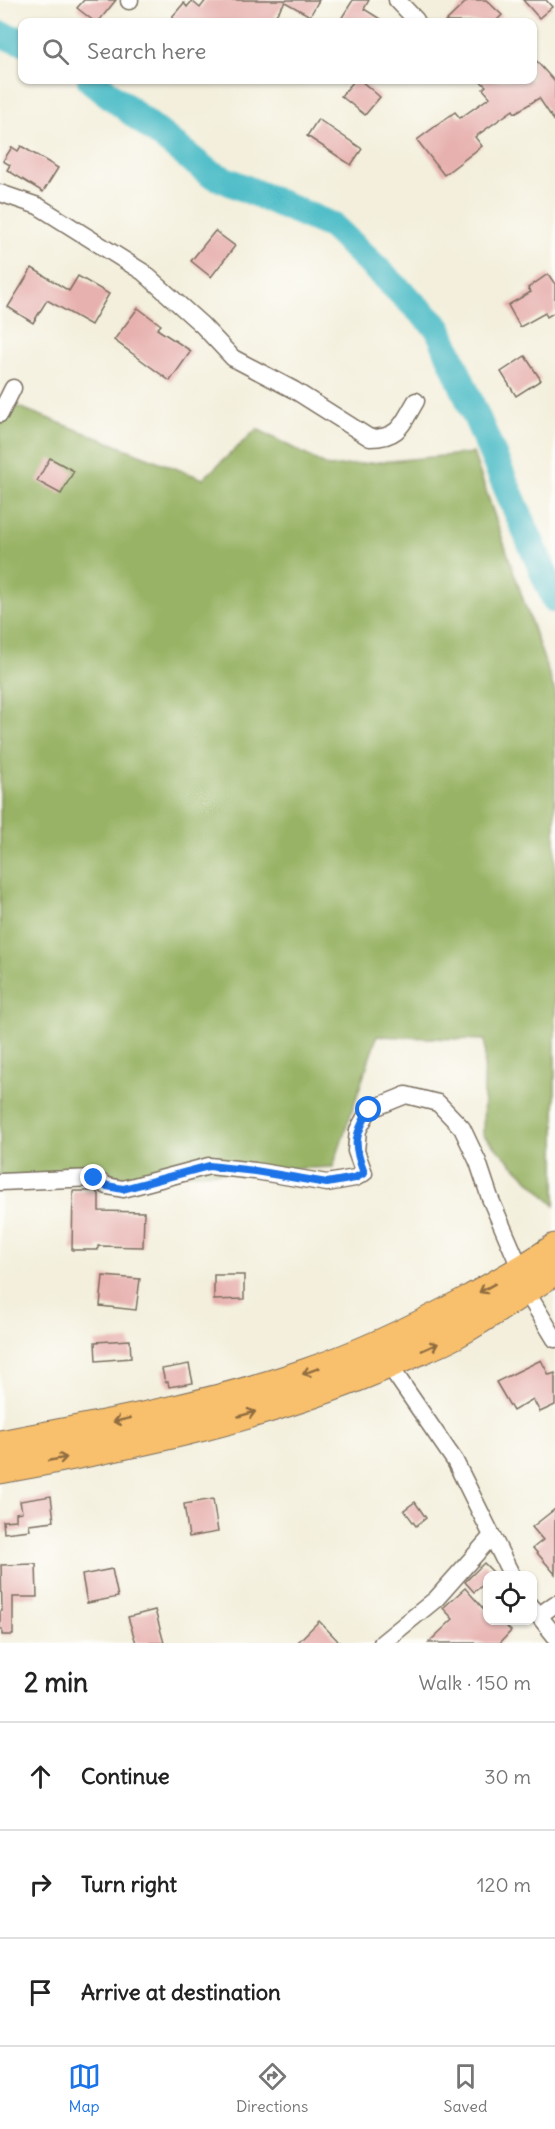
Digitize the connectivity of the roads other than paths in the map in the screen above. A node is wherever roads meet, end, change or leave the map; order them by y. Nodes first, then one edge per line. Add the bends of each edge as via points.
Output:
1 (398, 0) edge
2 (414, 18) edge
3 (0, 193) edge
4 (13, 388) dead end
5 (416, 401) dead end
6 (0, 414) edge
7 (0, 1182) edge
8 (555, 1247) edge
9 (555, 1271) edge
10 (523, 1281) junction
11 (555, 1339) edge
12 (389, 1365) junction
13 (0, 1444) edge
14 (0, 1470) edge
15 (491, 1537) junction
16 (510, 1571) edge
17 (555, 1604) edge
18 (537, 1611) edge
19 (537, 1612) edge
20 (555, 1636) edge
21 (382, 1643) edge

1 - 2 street
3 - 5 street via 39,206 143,272 233,358 294,390 370,438 383,438 398,431
4 - 6 street
7 - 10 street via 94,1178 123,1189 209,1166 327,1183 355,1178 364,1173 356,1151 358,1130 369,1110 406,1095 438,1103 462,1128
8 - 10 main road
9 - 10 main road
10 - 11 street
12 -> 10 main road via 454,1335
10 -> 13 main road via 308,1372 102,1425
14 -> 12 main road via 211,1425 309,1397
12 - 15 street via 455,1461
15 - 16 street
15 - 21 street via 436,1599
17 - 18 street
19 - 20 street

